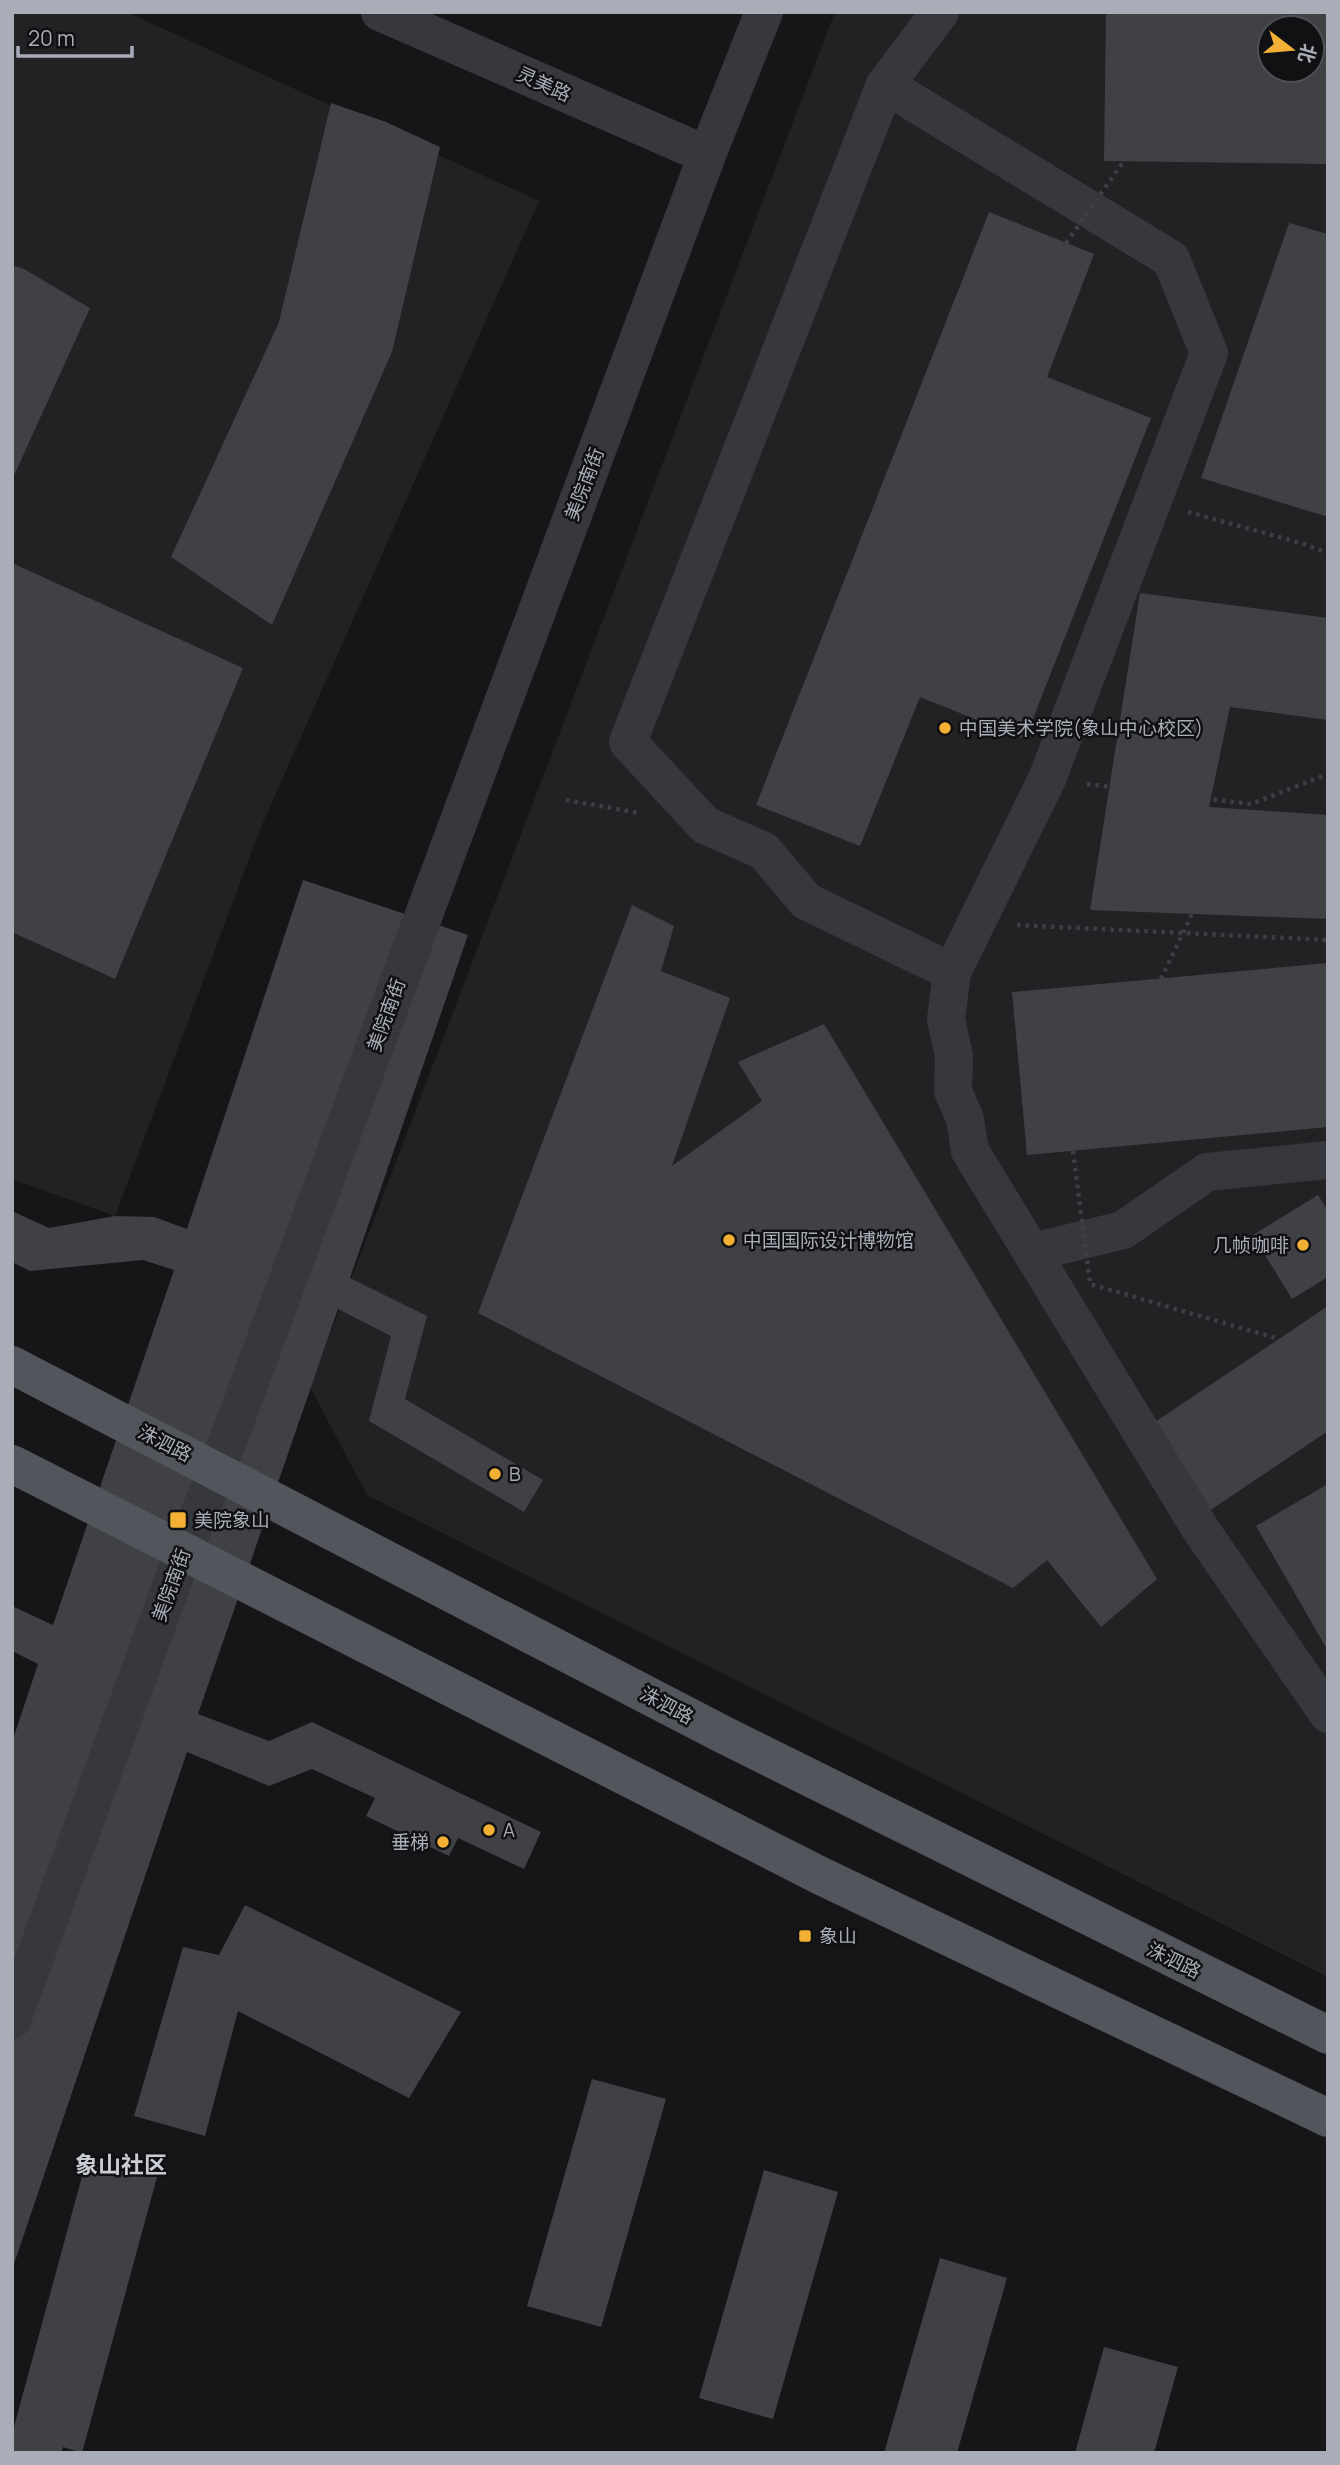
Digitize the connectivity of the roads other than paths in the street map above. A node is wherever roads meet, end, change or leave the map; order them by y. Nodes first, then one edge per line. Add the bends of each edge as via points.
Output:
1 (380, 12) edge
2 (764, 12) edge
3 (940, 12) edge
4 (885, 85) junction
5 (707, 155) junction
6 (952, 972) junction
7 (1328, 1160) edge
8 (1033, 1252) junction
9 (12, 1365) edge
10 (12, 1464) edge
11 (217, 1470) junction
12 (184, 1551) junction
13 (1328, 1714) edge
14 (12, 2020) edge
15 (1328, 2035) edge
16 (1328, 2118) edge

1 - 5 street, 灵美路
2 - 5 street, 美院南街
3 - 4 street
4 - 6 street via 1171,259 1209,353 1048,779
4 - 6 street via 628,742 705,824 764,851 807,901
5 - 11 street, 美院南街
6 - 8 street via 946,1019 954,1056 953,1091 971,1151
7 - 8 street via 1207,1172 1123,1230
8 - 13 street via 1201,1530
9 - 11 main road, 洙泗路
10 - 12 main road
11 - 12 street, 美院南街
11 - 15 main road, 洙泗路 via 724,1735
12 - 14 street, 美院南街
12 - 16 main road via 809,1870

